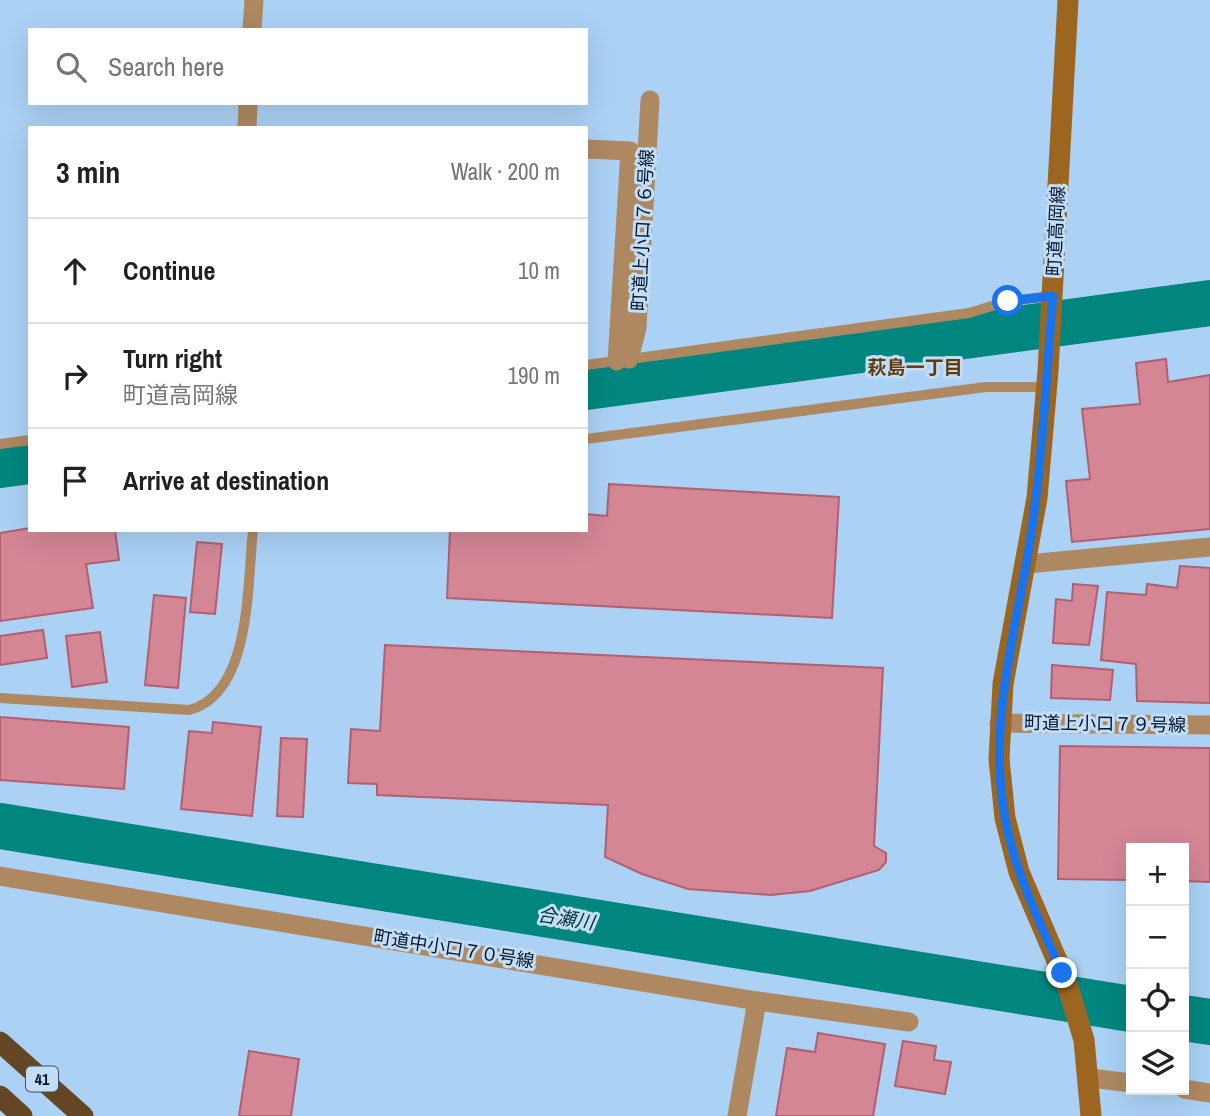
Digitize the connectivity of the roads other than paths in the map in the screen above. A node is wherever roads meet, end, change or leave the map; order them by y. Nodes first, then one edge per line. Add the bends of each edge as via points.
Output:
1 (254, 0) edge
2 (1068, 0) edge
3 (252, 28) edge
4 (650, 100) dead end
5 (248, 105) edge
6 (247, 126) edge
7 (588, 149) edge
8 (1052, 303) junction
9 (623, 360) junction
10 (588, 365) edge
11 (1047, 387) junction
12 (588, 439) edge
13 (28, 440) edge
14 (0, 444) edge
15 (253, 532) edge
16 (1210, 547) edge
17 (1027, 564) junction
18 (0, 698) edge
19 (999, 723) junction
20 (1210, 725) edge
21 (0, 876) edge
22 (757, 1001) junction
23 (909, 1023) dead end
24 (0, 1042) edge
25 (1090, 1077) junction
26 (1126, 1082) edge
27 (1189, 1090) edge
28 (1210, 1093) edge
29 (0, 1096) edge
30 (22, 1116) edge
31 (83, 1116) edge
32 (737, 1116) edge
33 (1091, 1116) edge

1 - 3 street
2 - 8 street, 町道高岡線
4 - 9 street, 町道上小口７６号線 via 637,328
5 - 6 street
7 - 9 street via 630,152
8 - 9 lane via 1008,301 969,313
8 - 11 street, 町道高岡線
9 - 10 lane
11 - 12 lane via 986,387
11 - 17 street, 町道高岡線
13 - 14 lane
15 - 18 lane via 238,654 226,684 206,704 189,710
16 - 17 street
17 - 19 street, 町道高岡線
19 - 20 street, 町道上小口７９号線
19 - 25 street, 町道高岡線 via 1002,795 1011,844 1030,902 1062,973 1084,1040
21 - 22 street, 町道中小口７０号線
22 - 23 street, 町道中小口７０号線
22 - 32 street
24 - 31 highway, 41
25 - 26 street
25 - 33 street, 町道高岡線
27 - 28 street
29 - 30 highway, 41

